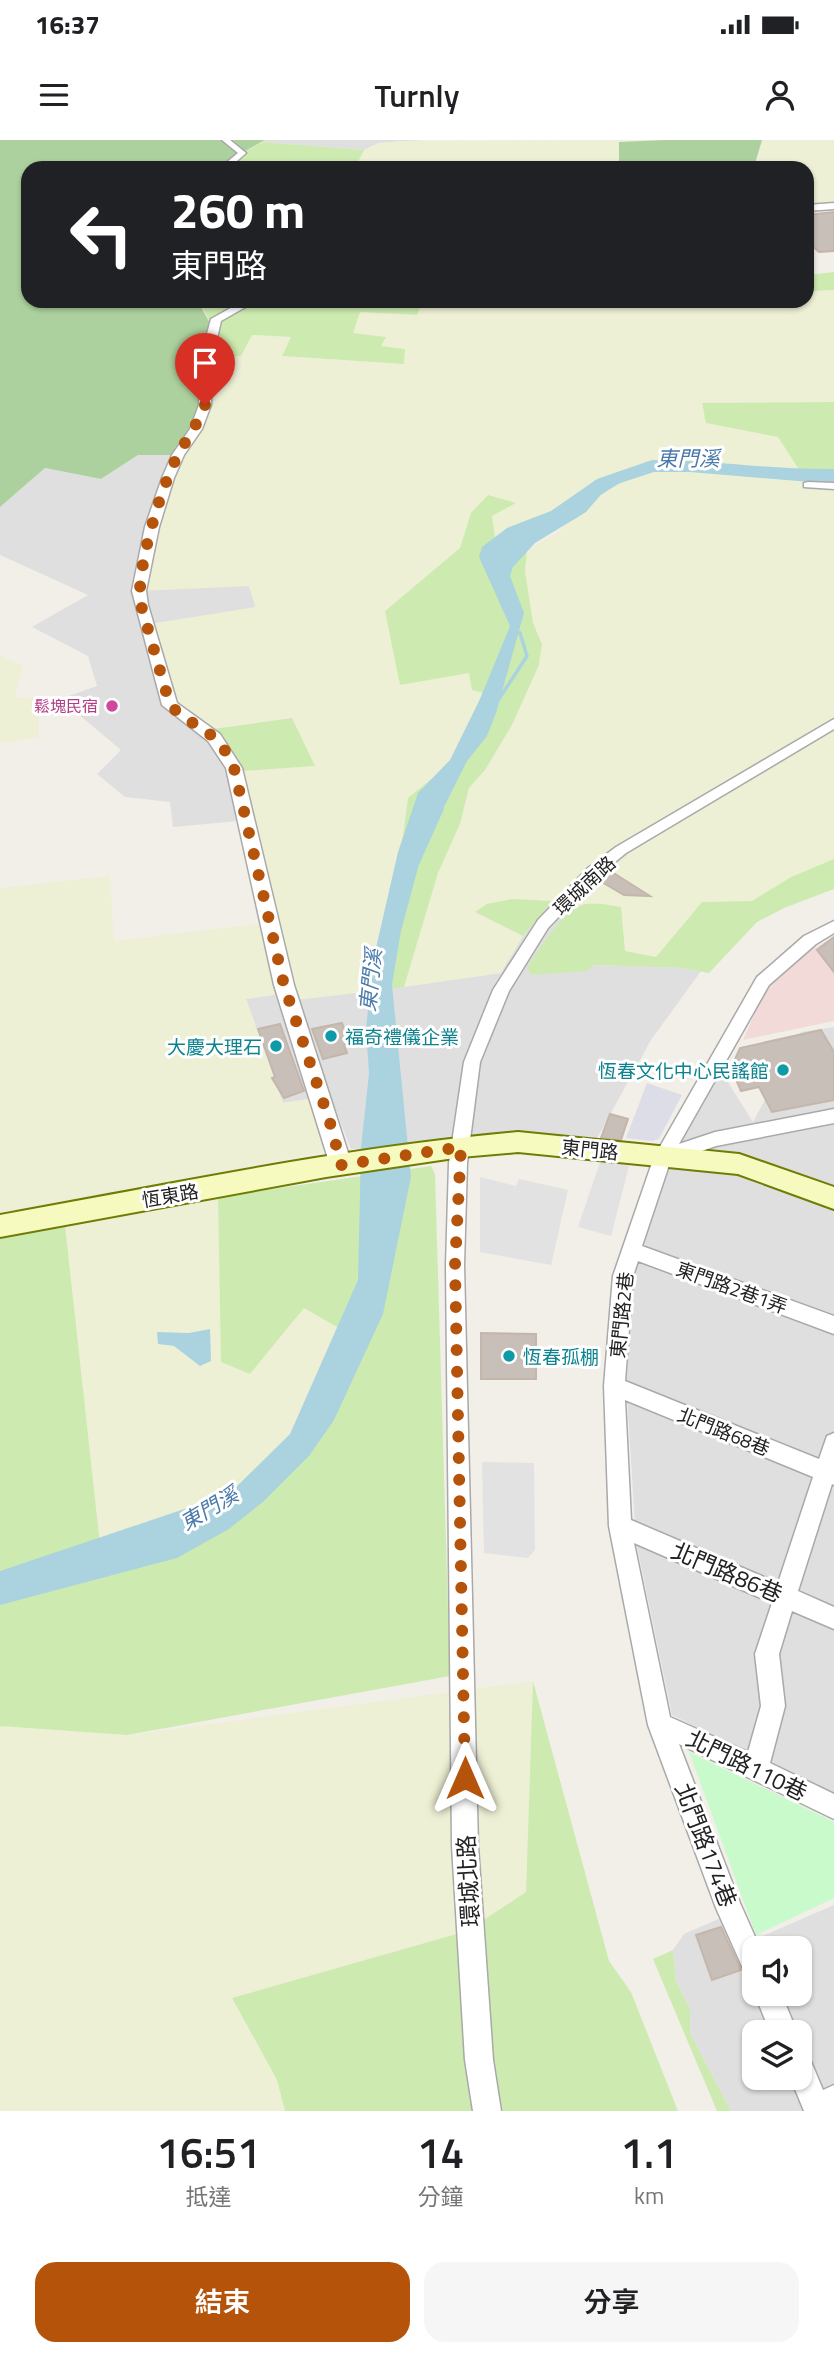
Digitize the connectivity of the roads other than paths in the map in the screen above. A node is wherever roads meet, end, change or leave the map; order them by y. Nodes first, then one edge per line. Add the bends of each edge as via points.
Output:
1 (226, 140) edge
2 (232, 161) edge
3 (834, 206) edge
4 (814, 207) edge
5 (237, 308) edge
6 (808, 485) dead end
7 (834, 486) edge
8 (834, 723) edge
9 (834, 926) edge
10 (834, 1116) edge
11 (461, 1147) junction
12 (663, 1157) junction
13 (346, 1164) junction
14 (834, 1198) edge
15 (0, 1226) edge
16 (631, 1250) junction
17 (834, 1325) edge
18 (614, 1385) junction
19 (834, 1443) edge
20 (830, 1474) edge
21 (620, 1526) junction
22 (786, 1597) junction
23 (834, 1618) edge
24 (660, 1725) junction
25 (756, 1769) junction
26 (834, 1807) edge
27 (742, 1937) edge
28 (812, 2088) edge
29 (823, 2106) edge
30 (487, 2111) edge

1 - 2 street via 242,153
3 - 4 street
5 - 13 street via 216,319 207,356 205,405 178,455 152,527 139,598 170,705 214,735 234,768 284,985
6 - 7 street
8 - 11 street, 環城南路 via 621,850 543,924 501,990 472,1062
9 - 12 street, 東門路2巷 via 787,957 763,981
10 - 12 street via 715,1139
11 - 12 main road, 東門路 via 518,1142
11 - 13 main road, 東門路
11 - 30 street, 環城北路 via 455,1265 466,1846 479,2060
12 - 14 main road, 東門路 via 739,1164
12 - 16 street, 東門路2巷
13 - 15 main road, 恆東路
16 - 17 street, 東門路2巷1弄
16 - 18 street, 東門路2巷 via 623,1276
18 - 20 street, 北門路68巷
18 - 21 street, 東門路2巷
19 - 20 street
20 - 22 street
21 - 22 street, 北門路86巷
21 - 24 street, 東門路2巷
22 - 23 street, 北門路86巷
22 - 25 street via 767,1654 773,1706
24 - 25 street, 北門路110巷
24 - 27 street, 北門路174巷
25 - 26 street, 北門路110巷
28 - 29 street

